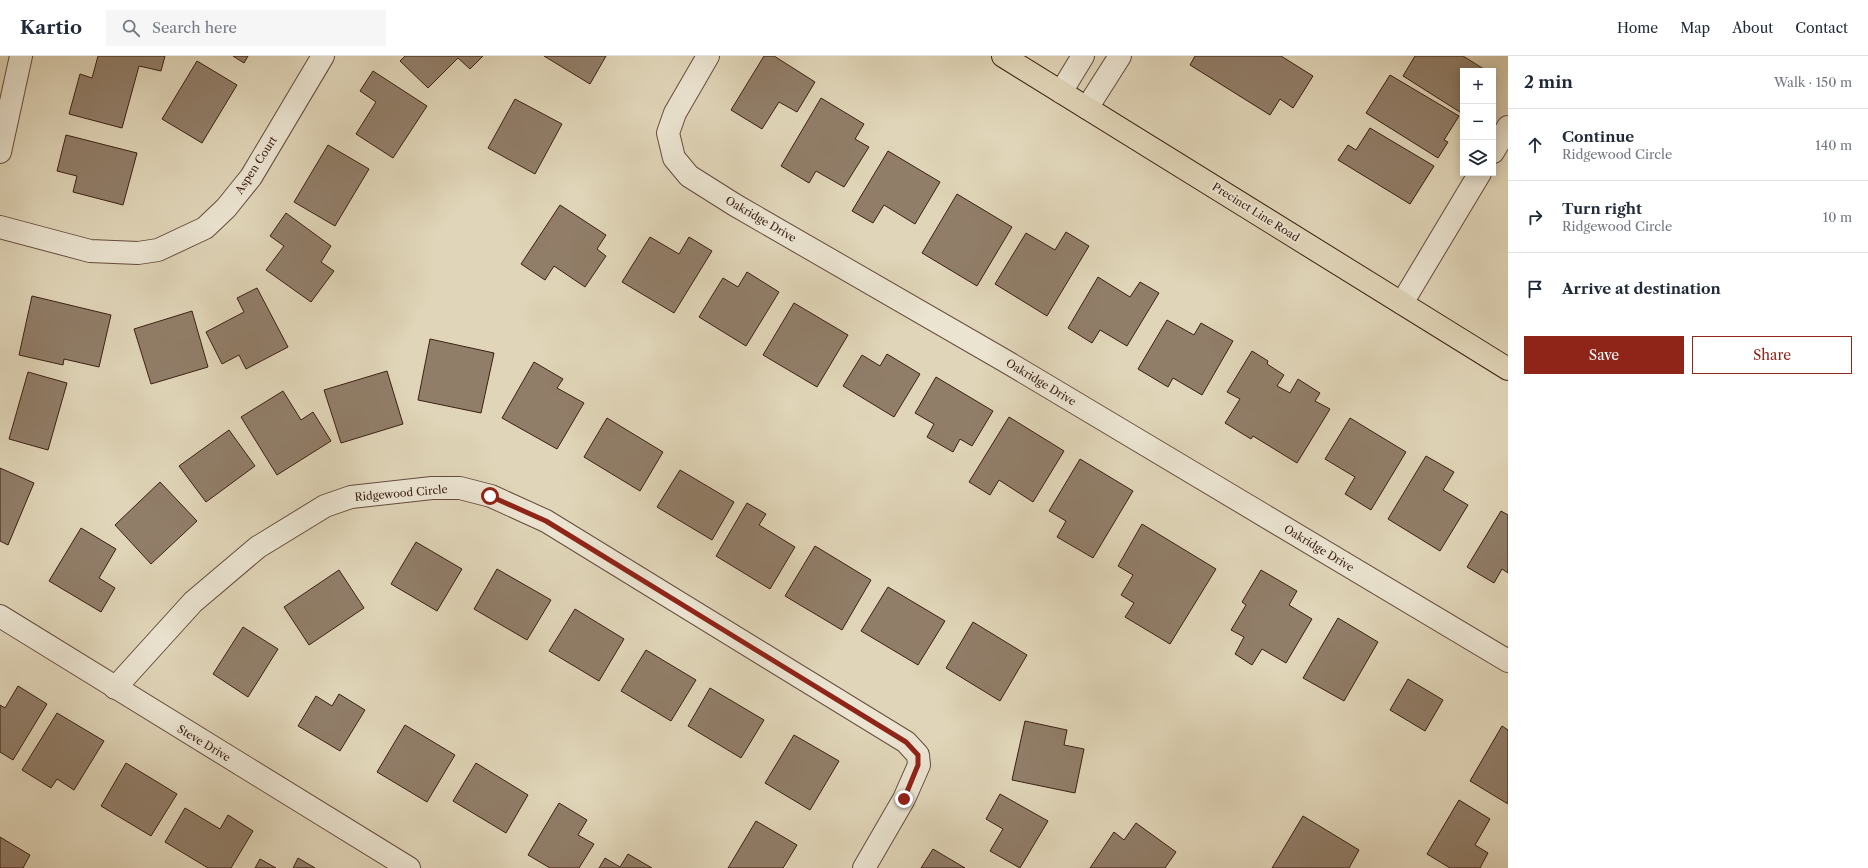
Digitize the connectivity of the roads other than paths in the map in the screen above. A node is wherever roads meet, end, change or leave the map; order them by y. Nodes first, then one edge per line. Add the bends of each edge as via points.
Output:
1 (22, 56) edge
2 (323, 56) edge
3 (708, 56) edge
4 (1003, 56) edge
5 (1083, 56) edge
6 (1120, 56) edge
7 (1061, 92) junction
8 (1087, 108) junction
9 (1508, 127) edge
10 (1496, 147) edge
11 (0, 152) edge
12 (1478, 176) edge
13 (0, 227) edge
14 (1402, 303) junction
15 (1508, 368) edge
16 (0, 616) edge
17 (1508, 662) edge
18 (115, 688) junction
19 (409, 868) edge
20 (864, 868) edge

1 - 11 street
2 - 13 street, Aspen Court via 251,177 226,208 205,228 158,250 138,253 90,252
3 - 17 street, Oakridge Drive via 675,113 668,133 674,158 689,176 1007,362
4 - 7 main road, Precinct Line Road
5 - 7 street
6 - 8 street
7 - 8 main road, Precinct Line Road
8 - 14 main road, Precinct Line Road
9 - 10 street
12 - 14 street
14 - 15 main road, Precinct Line Road
16 - 18 street, Steve Drive
18 - 19 street, Steve Drive
18 - 20 street, Ridgewood Circle via 193,602 258,547 325,506 351,497 432,488 460,488 490,496 546,521 906,742 918,755 918,765 904,799

